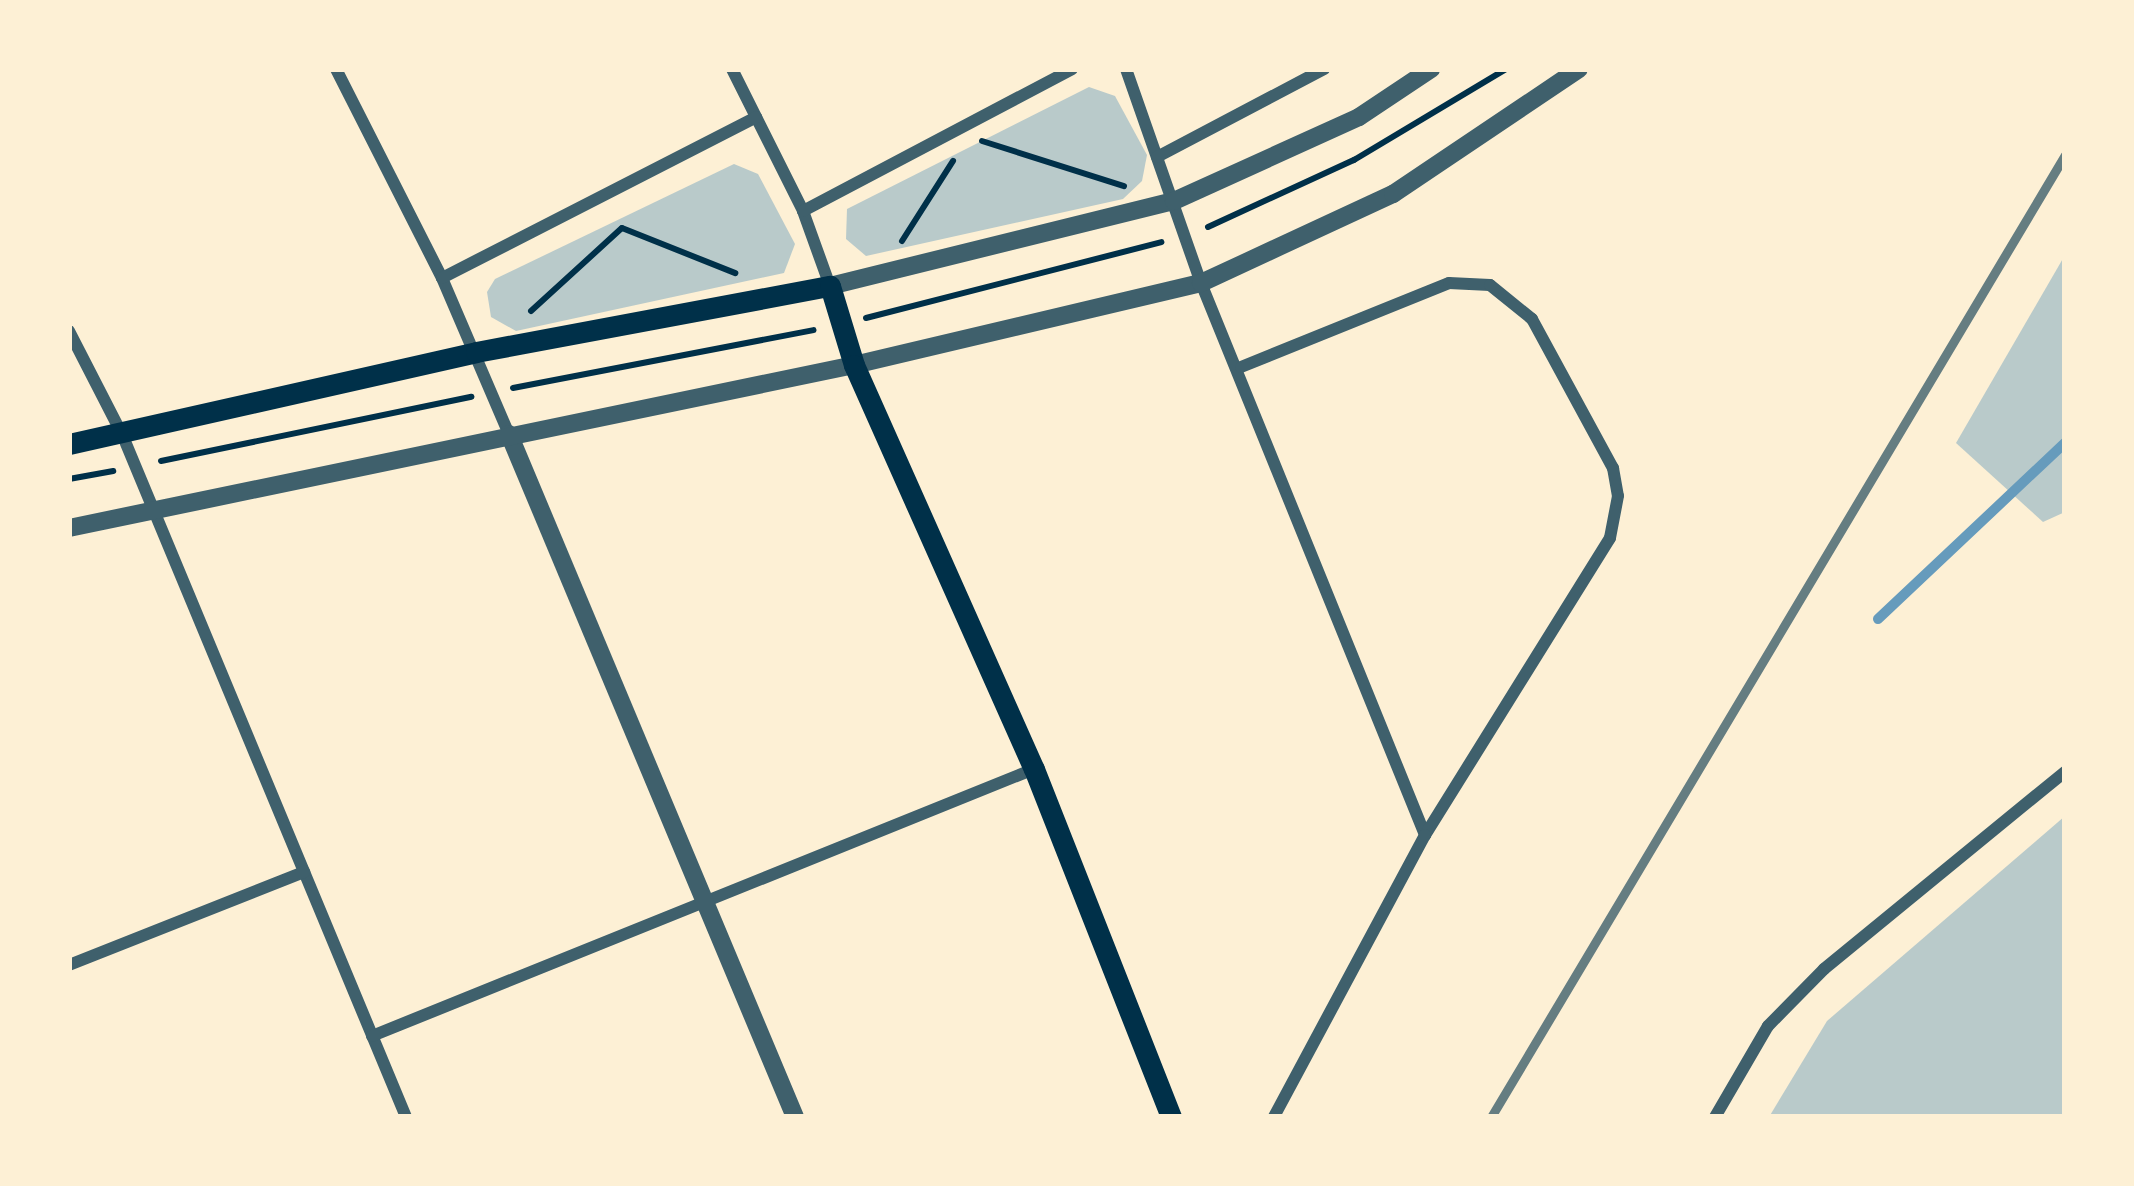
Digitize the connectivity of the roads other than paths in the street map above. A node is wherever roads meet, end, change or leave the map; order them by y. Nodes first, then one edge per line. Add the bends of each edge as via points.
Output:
1 (336, 69) edge
2 (732, 69) edge
3 (1072, 69) edge
4 (1126, 69) edge
5 (1324, 69) edge
6 (1431, 69) edge
7 (1579, 69) edge
8 (756, 117) junction
9 (1157, 157) junction
10 (1174, 201) junction
11 (803, 211) junction
12 (442, 278) junction
13 (1201, 283) junction
14 (830, 286) junction
15 (69, 331) edge
16 (482, 351) junction
17 (854, 365) junction
18 (1240, 367) junction
19 (122, 434) junction
20 (509, 434) junction
21 (69, 444) edge
22 (154, 511) junction
23 (69, 527) edge
24 (1034, 769) junction
25 (2065, 772) edge
26 (1425, 835) junction
27 (304, 872) junction
28 (708, 900) junction
29 (69, 965) edge
30 (372, 1036) junction
31 (406, 1117) edge
32 (795, 1117) edge
33 (1172, 1117) edge
34 (1274, 1117) edge
35 (1715, 1117) edge

1 - 12 street
2 - 8 street
3 - 11 street
4 - 9 street
5 - 9 street
6 - 10 street via 1359,117
7 - 13 street via 1393,194
8 - 11 street
8 - 12 street
9 - 10 street
10 - 13 street
10 - 14 street
11 - 14 street
12 - 16 street
13 - 17 street
13 - 18 street
14 - 16 main road
14 - 17 main road
15 - 19 street
16 - 19 main road
16 - 20 street
17 - 20 street
17 - 24 main road
18 - 26 street
18 - 26 street via 1449,283 1476,282 1513,298 1532,319 1613,468 1610,538
19 - 21 main road
19 - 22 street
20 - 22 street
20 - 28 street
22 - 23 street
22 - 27 street
24 - 28 street
24 - 33 main road
25 - 35 street via 1824,969 1768,1026
26 - 34 street
27 - 29 street
27 - 30 street
28 - 30 street
28 - 32 street
30 - 31 street

